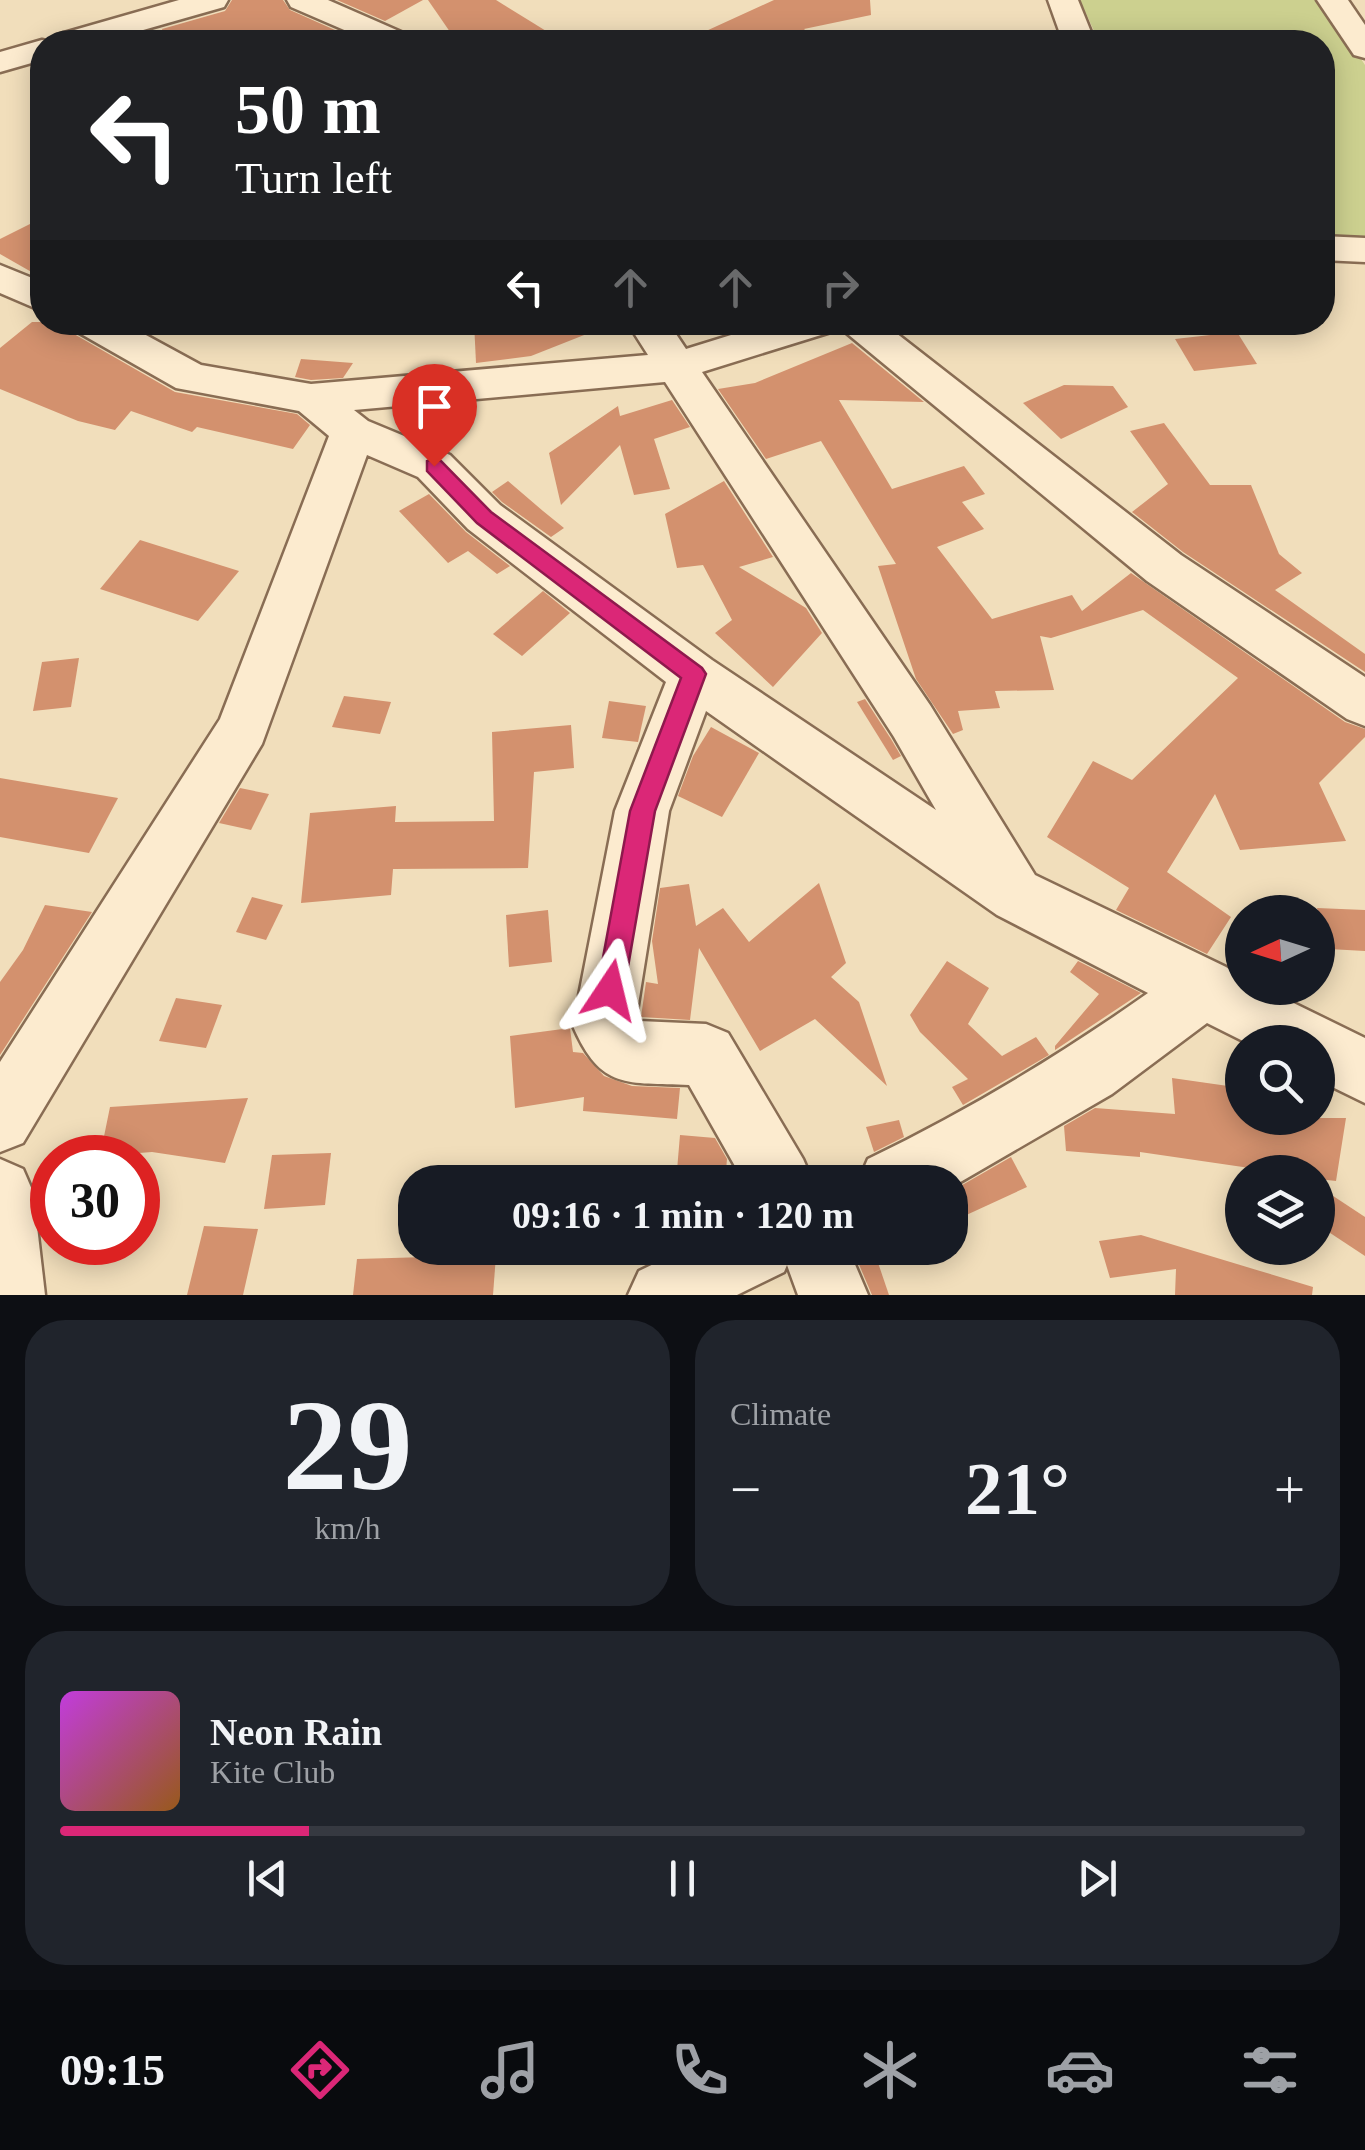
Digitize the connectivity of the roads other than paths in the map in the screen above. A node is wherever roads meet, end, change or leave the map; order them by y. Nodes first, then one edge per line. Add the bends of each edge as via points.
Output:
1 (213, 0) edge
2 (302, 0) edge
3 (1063, 0) edge
4 (1332, 0) edge
5 (109, 30) edge
6 (370, 30) edge
7 (1074, 30) edge
8 (1365, 48) edge
9 (30, 53) edge
10 (0, 62) edge
11 (1335, 249) edge
12 (1365, 250) edge
13 (0, 277) edge
14 (30, 292) edge
15 (113, 335) edge
16 (655, 335) edge
17 (778, 335) edge
18 (871, 335) edge
19 (673, 367) junction
20 (311, 399) junction
21 (354, 432) junction
22 (694, 674) junction
23 (1365, 704) edge
24 (1017, 896) junction
25 (1205, 988) junction
26 (1276, 1025) edge
27 (1335, 1057) edge
28 (1365, 1072) edge
29 (0, 1120) edge
30 (770, 1165) edge
31 (926, 1165) edge
32 (0, 1192) edge
33 (725, 1265) edge
34 (821, 1265) edge
35 (10, 1295) edge
36 (663, 1295) edge
37 (833, 1295) edge

1 - 5 street
2 - 6 street
3 - 7 street
4 - 8 street
9 - 10 street
11 - 12 street
13 - 14 street
15 - 20 street via 191,378
16 - 19 street
17 - 19 street
18 - 23 street via 1164,568
19 - 20 street
19 - 24 street via 912,721
20 - 21 street
21 - 22 street via 434,466 484,517
21 - 29 street via 243,728
22 - 24 street
22 - 30 street via 642,811 604,1026 624,1051 706,1055
24 - 25 street
25 - 26 street
25 - 31 street via 1090,1072
27 - 28 street
32 - 35 street
33 - 36 street
34 - 37 street

